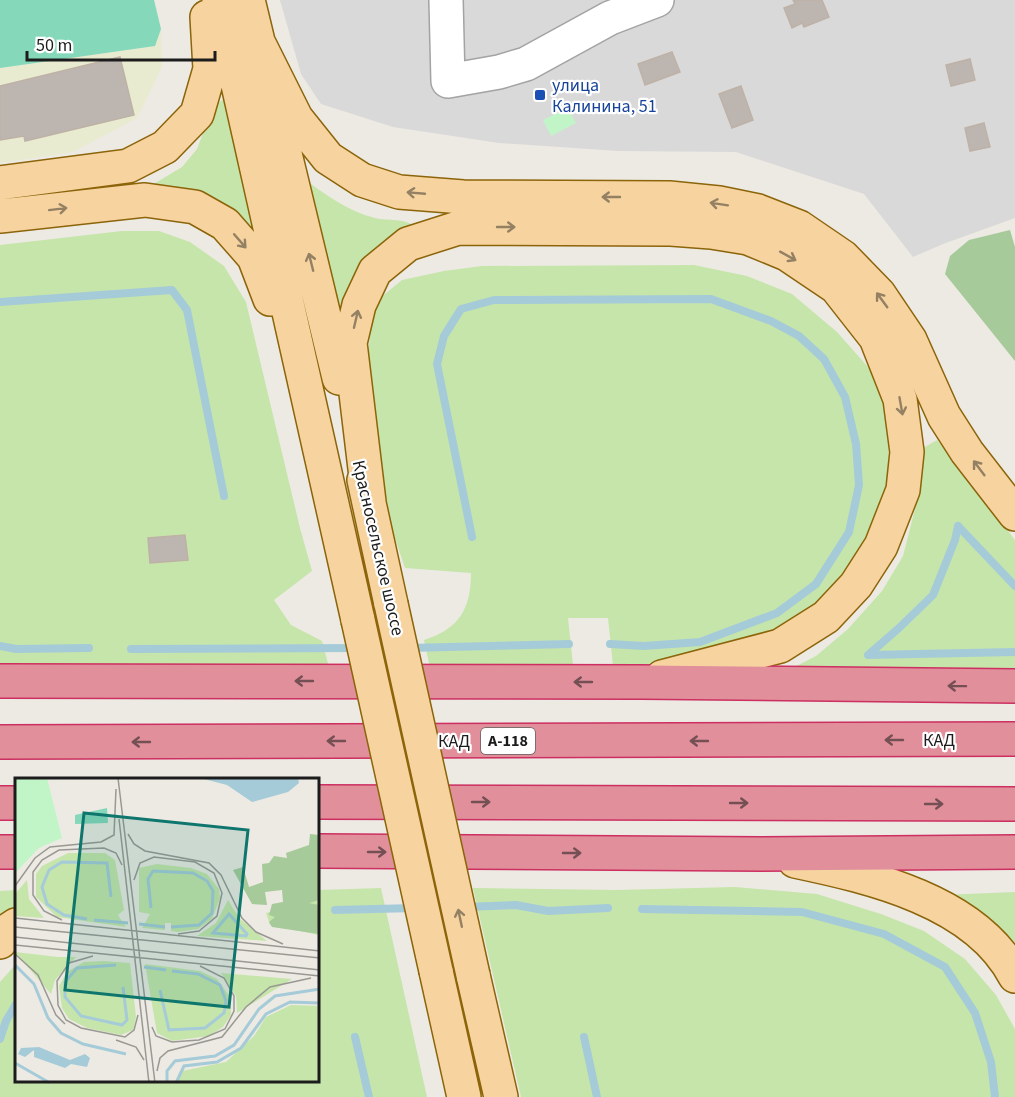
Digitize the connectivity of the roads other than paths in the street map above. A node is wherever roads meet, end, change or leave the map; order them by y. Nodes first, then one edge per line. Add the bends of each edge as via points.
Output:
1 (204, 0) edge
2 (219, 0) edge
3 (248, 0) edge
4 (446, 0) edge
5 (657, 0) edge
6 (258, 42) junction
7 (0, 183) edge
8 (0, 216) edge
9 (312, 411) junction
10 (369, 502) junction
11 (1015, 514) edge
12 (0, 675) edge
13 (83, 680) junction
14 (0, 681) edge
15 (642, 682) junction
16 (1015, 686) edge
17 (1015, 739) edge
18 (0, 742) edge
19 (320, 802) edge
20 (1015, 804) edge
21 (320, 851) edge
22 (1015, 852) edge
23 (761, 854) junction
24 (15, 926) edge
25 (0, 942) edge
26 (1015, 976) edge
27 (447, 1022) junction
28 (491, 1053) junction
29 (452, 1097) edge
30 (464, 1097) edge
31 (501, 1097) edge
32 (506, 1097) edge

1 - 7 main road via 210,69 197,114 165,147 128,166
2 - 9 main road, Красносельское шоссе
3 - 6 main road, Красносельское шоссе
4 - 5 street via 448,81 526,64 610,18
10 -> 6 main road, Красносельское шоссе
11 -> 6 main road via 944,416 910,340 879,294 843,258 799,227 758,211 719,203 669,198 463,197 399,192 362,180 328,158 296,118
8 -> 9 main road via 145,200 195,207 225,224 254,257
9 - 27 main road, Красносельское шоссе, bridge
10 -> 15 main road via 350,343 359,306 375,271 408,244 458,228 671,229 748,238 787,254 836,287 876,338 900,399 908,452 903,490 881,546 856,585 826,617 780,646
28 -> 10 main road, Красносельское шоссе, bridge
12 - 13 main road
13 - 14 highway
15 -> 13 highway
16 -> 15 highway
17 -> 18 highway, КАД / А-118
19 -> 20 highway
21 -> 23 highway
22 - 23 highway
23 - 26 main road via 842,870 900,887 966,921 1006,959
24 - 25 main road
27 - 29 main road
27 - 30 main road, Красносельское шоссе
28 - 31 main road, Красносельское шоссе
28 - 32 main road

